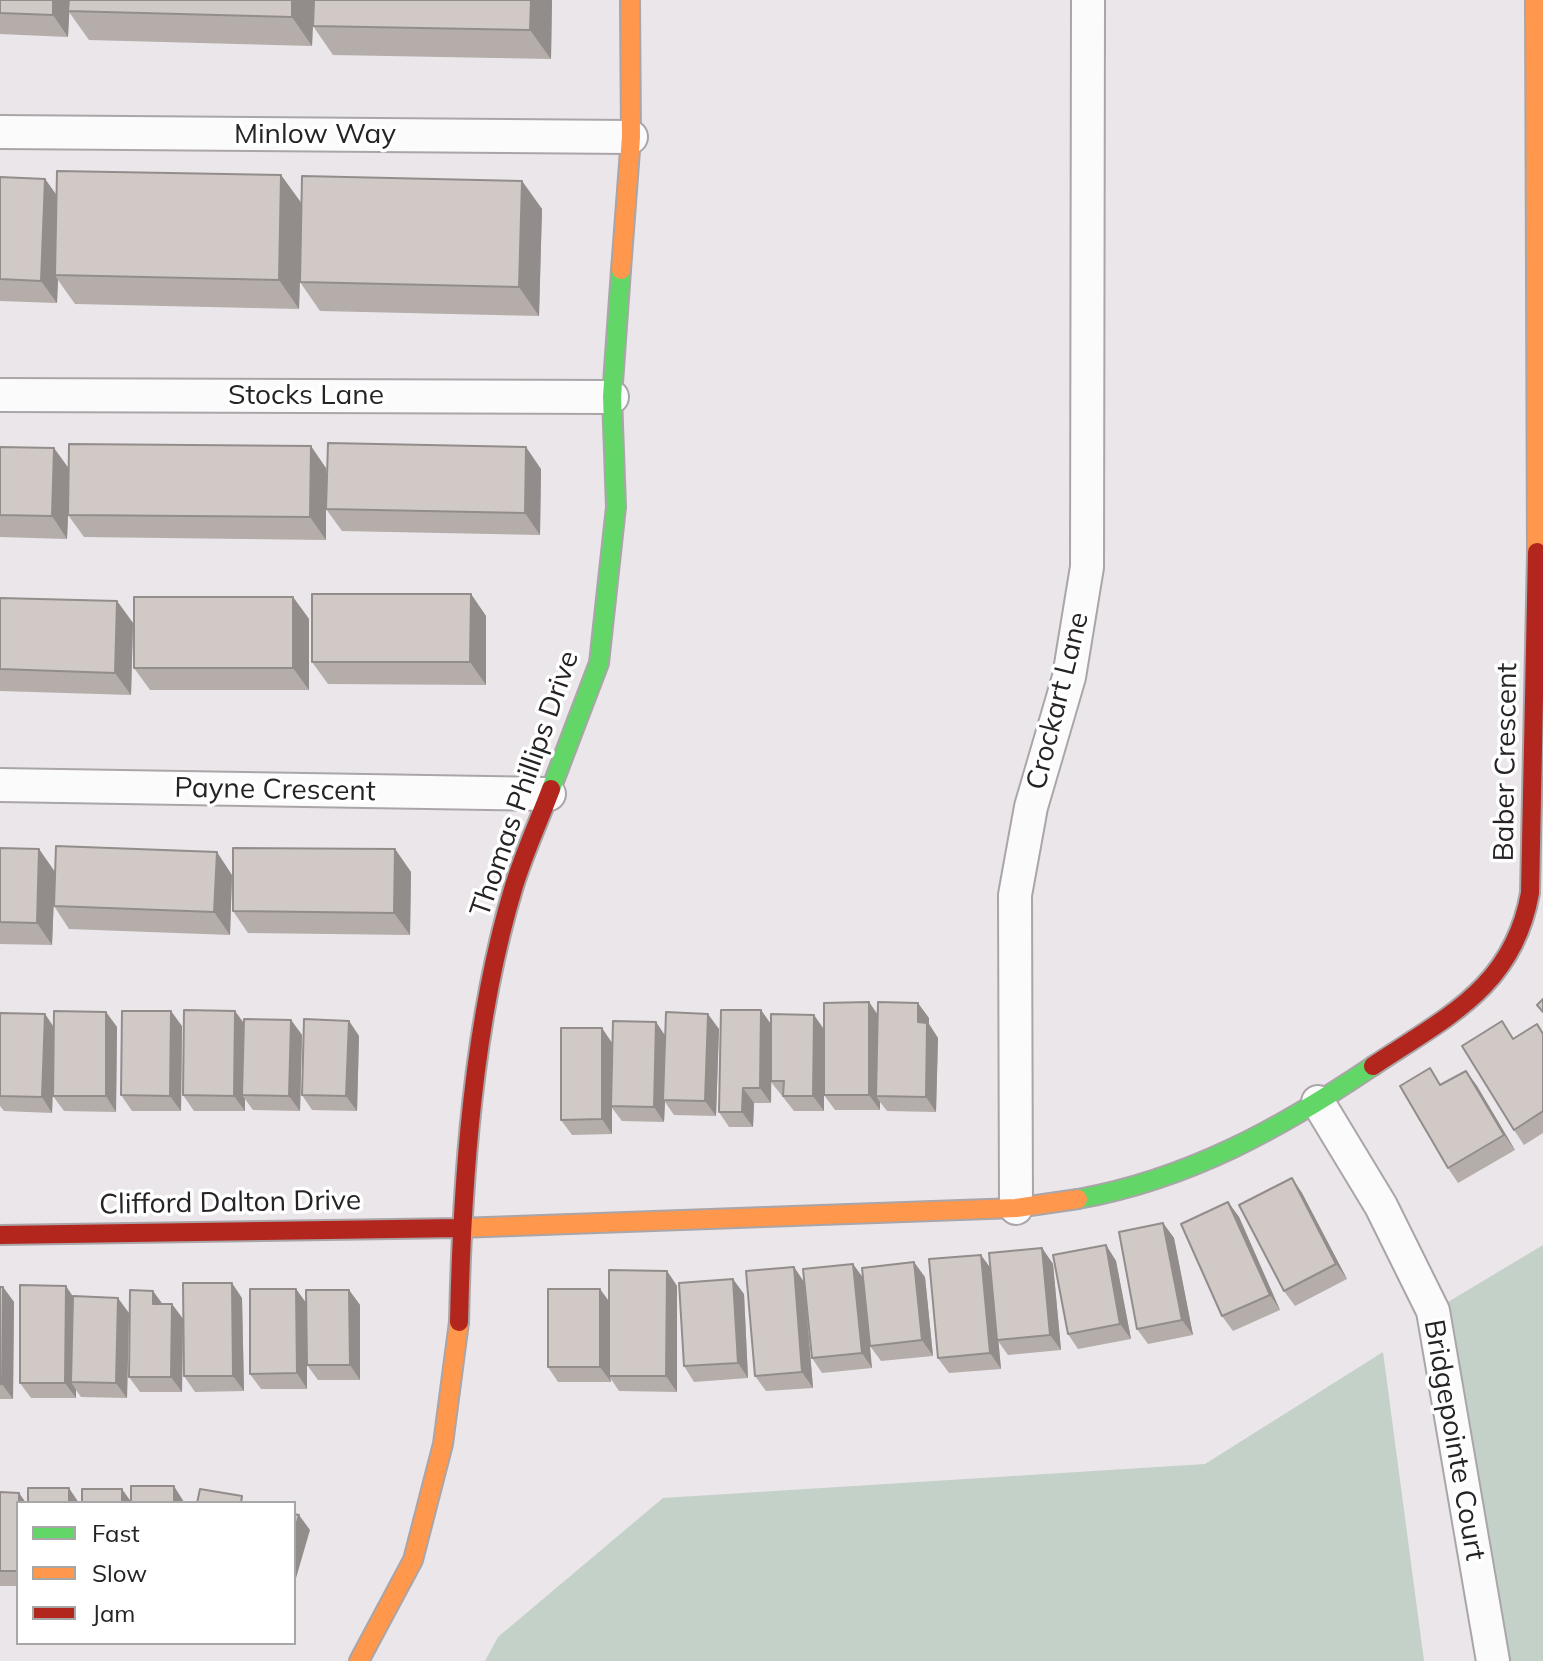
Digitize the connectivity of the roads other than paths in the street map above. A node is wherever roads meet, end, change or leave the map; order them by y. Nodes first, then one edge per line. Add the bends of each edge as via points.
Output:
1 (630, 0) edge
2 (1088, 0) edge
3 (1535, 0) edge
4 (0, 132) edge
5 (631, 137) junction
6 (0, 395) edge
7 (612, 397) junction
8 (0, 785) edge
9 (549, 794) junction
10 (1318, 1102) junction
11 (1016, 1208) junction
12 (461, 1228) junction
13 (0, 1235) edge
14 (359, 1661) edge
15 (1493, 1661) edge

1 - 5 street, Thomas Phillips Drive
2 - 11 street, Crockart Lane via 1087,567 1069,677 1031,807 1015,895
3 - 10 street, Baber Crescent via 1537,603 1528,906 1515,945 1484,989
4 - 5 street, Minlow Way
5 - 7 street, Thomas Phillips Drive
6 - 7 street, Stocks Lane
7 - 9 street, Thomas Phillips Drive via 616,507 599,663
8 - 9 street, Payne Crescent
9 - 12 street, Thomas Phillips Drive via 514,886 486,1001
10 - 11 street, Baber Crescent via 1199,1165 1139,1186
10 - 15 street, Bridgepointe Court via 1381,1206 1433,1311
11 - 12 street, Clifford Dalton Drive
12 - 13 street, Clifford Dalton Drive
12 - 14 street, Thomas Phillips Drive via 458,1345 443,1444 413,1560

